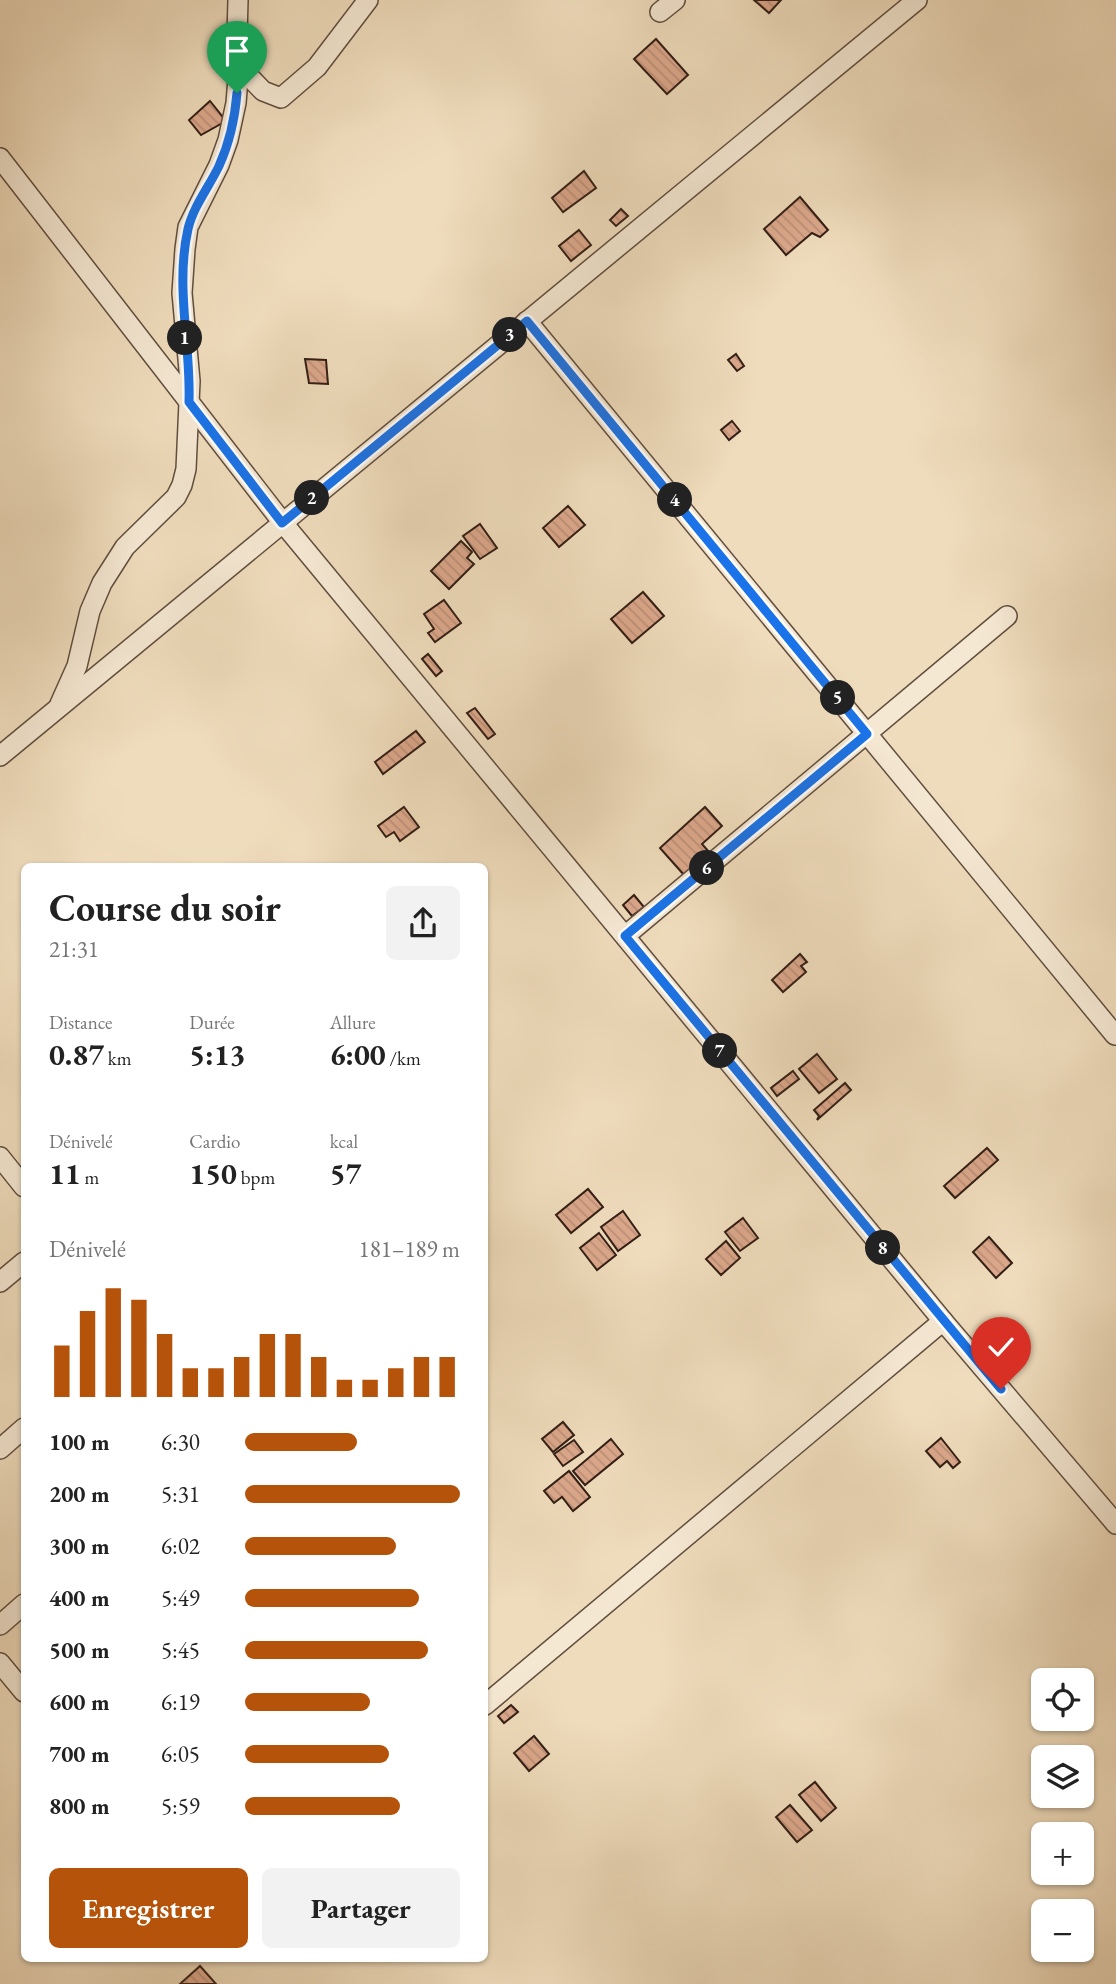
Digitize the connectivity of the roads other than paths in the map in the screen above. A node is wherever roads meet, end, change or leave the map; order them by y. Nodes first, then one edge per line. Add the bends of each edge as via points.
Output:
1 (239, 0) edge
2 (368, 0) edge
3 (917, 0) edge
4 (239, 66) junction
5 (0, 158) edge
6 (527, 321) junction
7 (189, 402) junction
8 (282, 523) junction
9 (1007, 616) dead end
10 (59, 708) junction
11 (867, 734) junction
12 (0, 756) edge
13 (625, 936) junction
14 (1115, 1035) edge
15 (0, 1157) edge
16 (21, 1183) edge
17 (21, 1264) edge
18 (0, 1282) edge
19 (943, 1321) junction
20 (21, 1431) edge
21 (0, 1449) edge
22 (1116, 1524) edge
23 (21, 1607) edge
24 (0, 1625) edge
25 (0, 1663) edge
26 (21, 1688) edge
27 (488, 1701) edge

1 - 4 street
2 - 4 street via 317,66 281,98 263,90
3 - 6 street
4 - 7 street via 228,140 188,228 182,293
5 - 7 street
6 - 8 street
6 - 11 street
7 - 8 street
7 - 10 street via 182,485 176,497 125,547 102,583
8 - 10 street
8 - 13 street
9 - 11 street
10 - 12 street
11 - 13 street
11 - 14 street
13 - 19 street
15 - 16 street
17 - 18 street
19 - 22 street
19 - 27 street
20 - 21 street
23 - 24 street
25 - 26 street

